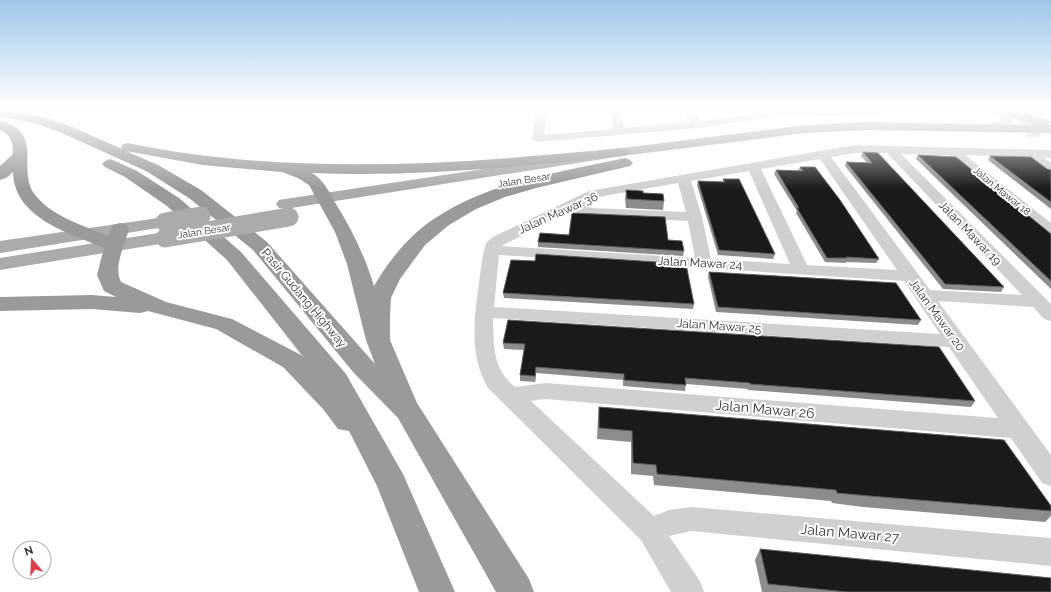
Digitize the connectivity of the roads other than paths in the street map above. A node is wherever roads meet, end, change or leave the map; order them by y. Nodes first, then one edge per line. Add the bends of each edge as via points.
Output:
1 (15, 135) edge
2 (45, 135) edge
3 (76, 135) edge
4 (539, 135) edge
5 (597, 135) edge
6 (754, 135) edge
7 (824, 135) edge
8 (92, 141) junction
9 (890, 150) junction
10 (953, 152) junction
11 (1028, 153) junction
12 (1051, 154) edge
13 (21, 155) junction
14 (824, 155) junction
15 (626, 157) junction
16 (272, 167) junction
17 (754, 167) junction
18 (1051, 169) edge
19 (0, 175) edge
20 (684, 179) junction
21 (574, 203) junction
22 (328, 204) junction
23 (695, 217) junction
24 (1051, 230) edge
25 (90, 234) junction
26 (118, 237) junction
27 (0, 247) edge
28 (492, 250) junction
29 (0, 264) edge
30 (704, 264) junction
31 (801, 269) junction
32 (909, 276) junction
33 (922, 295) junction
34 (0, 304) edge
35 (158, 307) junction
36 (1047, 311) edge
37 (484, 312) junction
38 (378, 340) junction
39 (955, 341) junction
40 (511, 396) junction
41 (408, 411) junction
42 (1018, 429) junction
43 (1051, 475) edge
44 (392, 484) junction
45 (651, 531) junction
46 (1051, 552) edge
47 (437, 592) edge
48 (516, 592) edge
49 (689, 592) edge

1 - 13 highway via 21,144
2 - 44 highway via 131,174 173,202 234,256 337,381
3 - 8 highway, Pasir Gudang Highway
4 - 5 street via 538,139
6 - 15 main road, Jalan Besar via 716,139
7 - 15 main road, Jalan Besar
8 - 16 highway via 213,162
8 - 41 highway, Pasir Gudang Highway via 152,168 195,194 260,246 362,366
9 - 10 street, Jalan Mawar 36
9 - 14 street, Jalan Mawar 36 via 855,149
9 - 36 street, Jalan Mawar 19
10 - 11 street, Jalan Mawar 36
10 - 24 street, Jalan Mawar 18
11 - 12 street, Jalan Mawar 36
11 - 18 street
13 - 19 highway
13 - 25 highway via 23,188 33,203 49,215
14 - 17 street, Jalan Mawar 36
14 - 32 street, Jalan Mawar 20
15 - 16 highway via 456,167
15 - 22 main road, Jalan Besar
15 - 38 highway via 498,194 459,211 430,229 403,257 382,292
16 - 22 highway via 297,172 310,178
17 - 20 street, Jalan Mawar 36
17 - 31 street
20 - 21 street, Jalan Mawar 36 via 594,194
20 - 23 street
21 - 23 street via 584,211 592,212
21 - 28 street, Jalan Mawar 36 via 499,240
22 - 26 main road, Jalan Besar, bridge
22 - 38 highway via 358,264
23 - 30 street
25 - 26 highway
25 - 27 main road
26 - 29 main road, Jalan Besar
26 - 35 highway via 107,275 112,286
28 - 30 street, Jalan Mawar 24
28 - 37 street
30 - 31 street, Jalan Mawar 24
31 - 32 street, Jalan Mawar 24
32 - 33 street, Jalan Mawar 20
33 - 36 street
33 - 39 street, Jalan Mawar 20
34 - 35 highway via 92,302
35 - 44 highway via 224,324 292,361 342,414
37 - 39 street, Jalan Mawar 25
37 - 40 street via 487,362 496,383
38 - 41 highway
39 - 42 street, Jalan Mawar 20
40 - 42 street, Jalan Mawar 26 via 545,391
40 - 45 street
41 - 48 highway, Pasir Gudang Highway
42 - 43 street, Jalan Mawar 20
44 - 47 highway
45 - 46 street, Jalan Mawar 27 via 669,522 691,518
45 - 49 street

